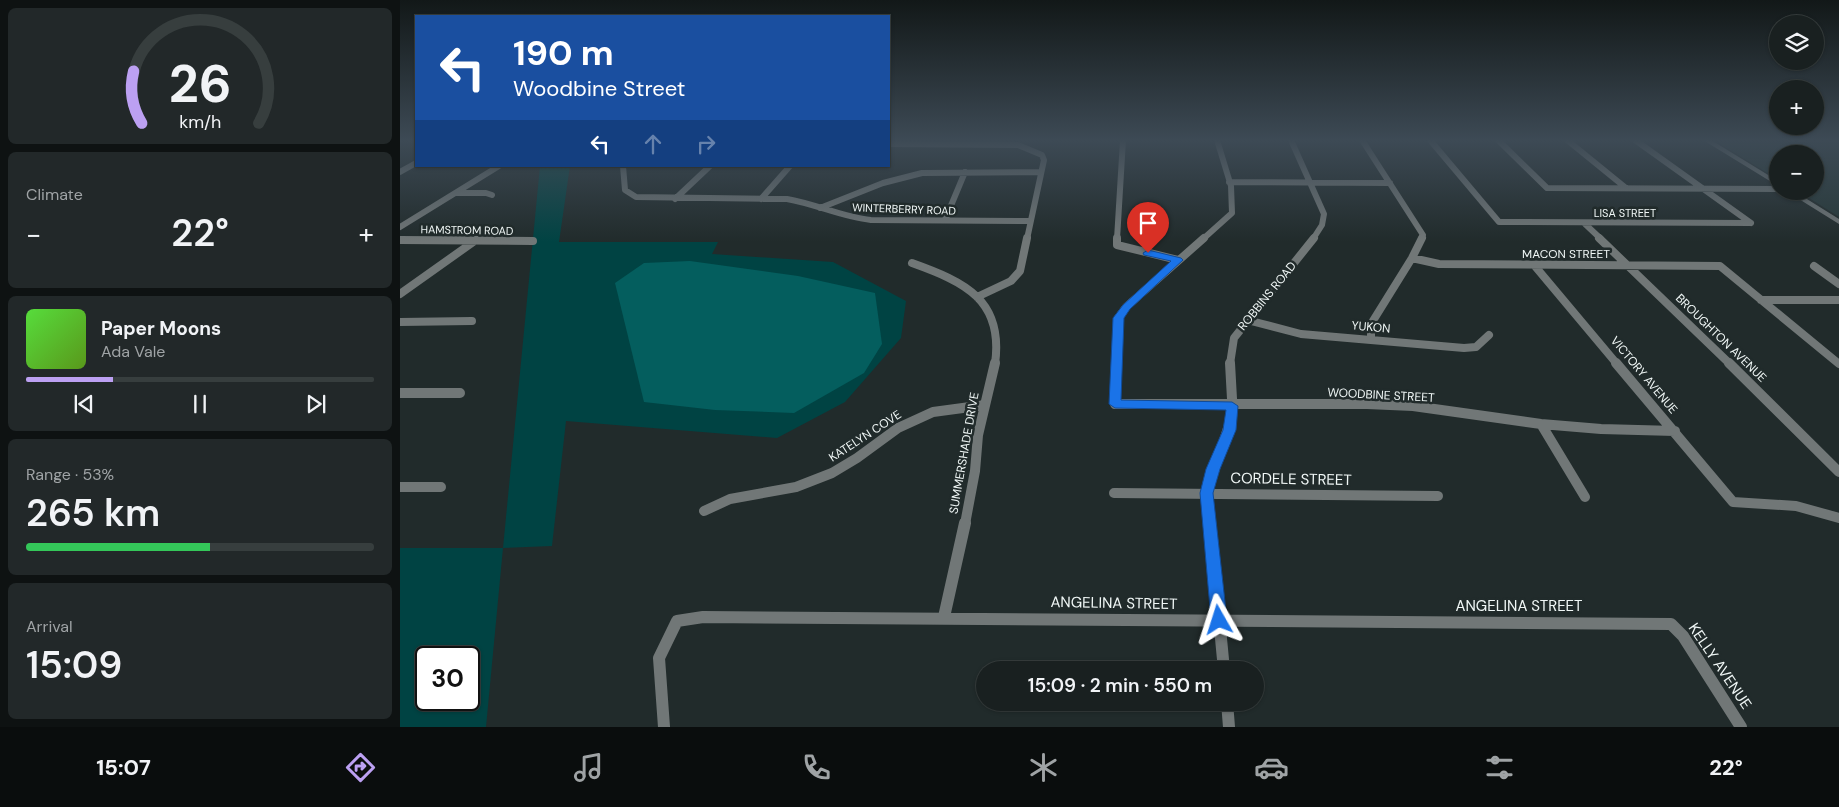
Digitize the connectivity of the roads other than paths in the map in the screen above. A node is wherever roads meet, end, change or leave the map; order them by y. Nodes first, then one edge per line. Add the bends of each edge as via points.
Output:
1 (486, 174) edge
2 (624, 174) edge
3 (702, 174) edge
4 (783, 174) edge
5 (912, 174) edge
6 (964, 174) edge
7 (1041, 174) edge
8 (1121, 174) edge
9 (1228, 174) edge
10 (1306, 174) edge
11 (1384, 174) edge
12 (1459, 174) edge
13 (1533, 174) edge
14 (1609, 174) edge
15 (1682, 174) edge
16 (1230, 182) junction
17 (1310, 183) junction
18 (1390, 183) junction
19 (1626, 188) junction
20 (1703, 189) junction
21 (1769, 189) edge
22 (456, 193) junction
23 (492, 195) dead end
24 (676, 199) junction
25 (761, 199) junction
26 (1804, 200) edge
27 (820, 208) junction
28 (945, 220) junction
29 (1030, 221) junction
30 (1839, 222) edge
31 (1584, 223) junction
32 (1751, 223) joint
33 (400, 227) edge
34 (400, 240) edge
35 (476, 240) junction
36 (533, 241) dead end
37 (1412, 258) junction
38 (1178, 260) junction
39 (912, 263) dead end
40 (1534, 265) junction
41 (1627, 265) junction
42 (1814, 266) dead end
43 (1839, 284) edge
44 (400, 294) edge
45 (978, 297) junction
46 (1839, 300) edge
47 (1765, 302) junction
48 (1839, 305) edge
49 (1247, 320) junction
50 (472, 321) dead end
51 (400, 322) edge
52 (1489, 335) dead end
53 (1371, 339) junction
54 (1839, 364) edge
55 (400, 393) edge
56 (460, 393) dead end
57 (985, 405) junction
58 (1232, 406) junction
59 (1541, 424) junction
60 (1675, 431) junction
61 (1839, 472) edge
62 (400, 487) edge
63 (441, 488) dead end
64 (1114, 493) dead end
65 (1206, 493) junction
66 (1438, 496) dead end
67 (1586, 497) dead end
68 (704, 511) dead end
69 (1839, 518) edge
70 (944, 617) junction
71 (1219, 620) junction
72 (1671, 624) joint
73 (1223, 661) edge
74 (1228, 711) edge
75 (664, 727) edge
76 (1229, 727) edge
77 (1742, 727) edge

1 - 22 street
2 - 24 street, WINTERBERRY ROAD via 625,190 629,194
3 - 24 street
4 - 25 street
5 - 27 street
6 - 28 street
7 - 29 street
8 - 38 street via 1117,245
9 - 16 street
10 - 17 street, ROBBINS ROAD
11 - 18 street
12 - 31 street, LISA STREET via 1499,222
13 - 19 street via 1547,188
14 - 19 street
15 - 20 street
16 - 17 street
16 - 38 street via 1232,213
17 - 18 street
17 - 49 street, ROBBINS ROAD via 1324,214 1322,225
18 - 37 street via 1423,235
19 - 20 street
20 - 21 street
20 - 32 street
22 - 23 street
22 - 33 street
24 - 25 street, WINTERBERRY ROAD
25 - 27 street, WINTERBERRY ROAD via 804,202
26 - 30 street
27 - 28 street, WINTERBERRY ROAD via 852,218
28 - 29 street, WINTERBERRY ROAD
29 - 45 street via 1017,276
31 - 32 street, LISA STREET
31 - 41 street, BROUGHTON AVENUE
34 - 35 street, HAMSTROM ROAD
35 - 36 street, HAMSTROM ROAD
35 - 44 street
37 - 40 street, MACON STREET via 1439,264
37 - 53 street via 1371,324
38 - 58 street, WOODBINE STREET via 1118,318 1115,404
39 - 45 street via 946,276
40 - 41 street, MACON STREET
40 - 60 street, VICTORY AVENUE
41 - 47 street, MACON STREET via 1720,266
41 - 61 street, BROUGHTON AVENUE
42 - 43 street
45 - 57 street, SUMMERSHADE DRIVE via 994,324 996,334 997,351
46 - 47 street
47 - 48 street
47 - 54 street
49 - 53 street, YUKON via 1301,334
49 - 58 street, ROBBINS ROAD via 1234,338 1229,355
50 - 51 street
52 - 53 street, YUKON via 1476,347 1464,348
55 - 56 street
57 - 68 street, KATELYN COVE via 933,412 898,428 832,473 796,486 730,499
57 - 70 street, SUMMERSHADE DRIVE
58 - 59 street, WOODBINE STREET via 1413,406
58 - 65 street, ROBBINS ROAD via 1229,430
59 - 60 street, WOODBINE STREET
59 - 67 street
60 - 69 street, VICTORY AVENUE via 1733,502 1796,506
62 - 63 street
64 - 65 street, CORDELE STREET
65 - 66 street, CORDELE STREET
65 - 71 street, ROBBINS ROAD
70 - 71 street, ANGELINA STREET
70 - 75 street, ANGELINA STREET via 703,617 677,621 659,658
71 - 72 street, ANGELINA STREET
71 - 73 street, ROBBINS ROAD
72 - 77 street, KELLY AVENUE via 1683,636
74 - 76 street

